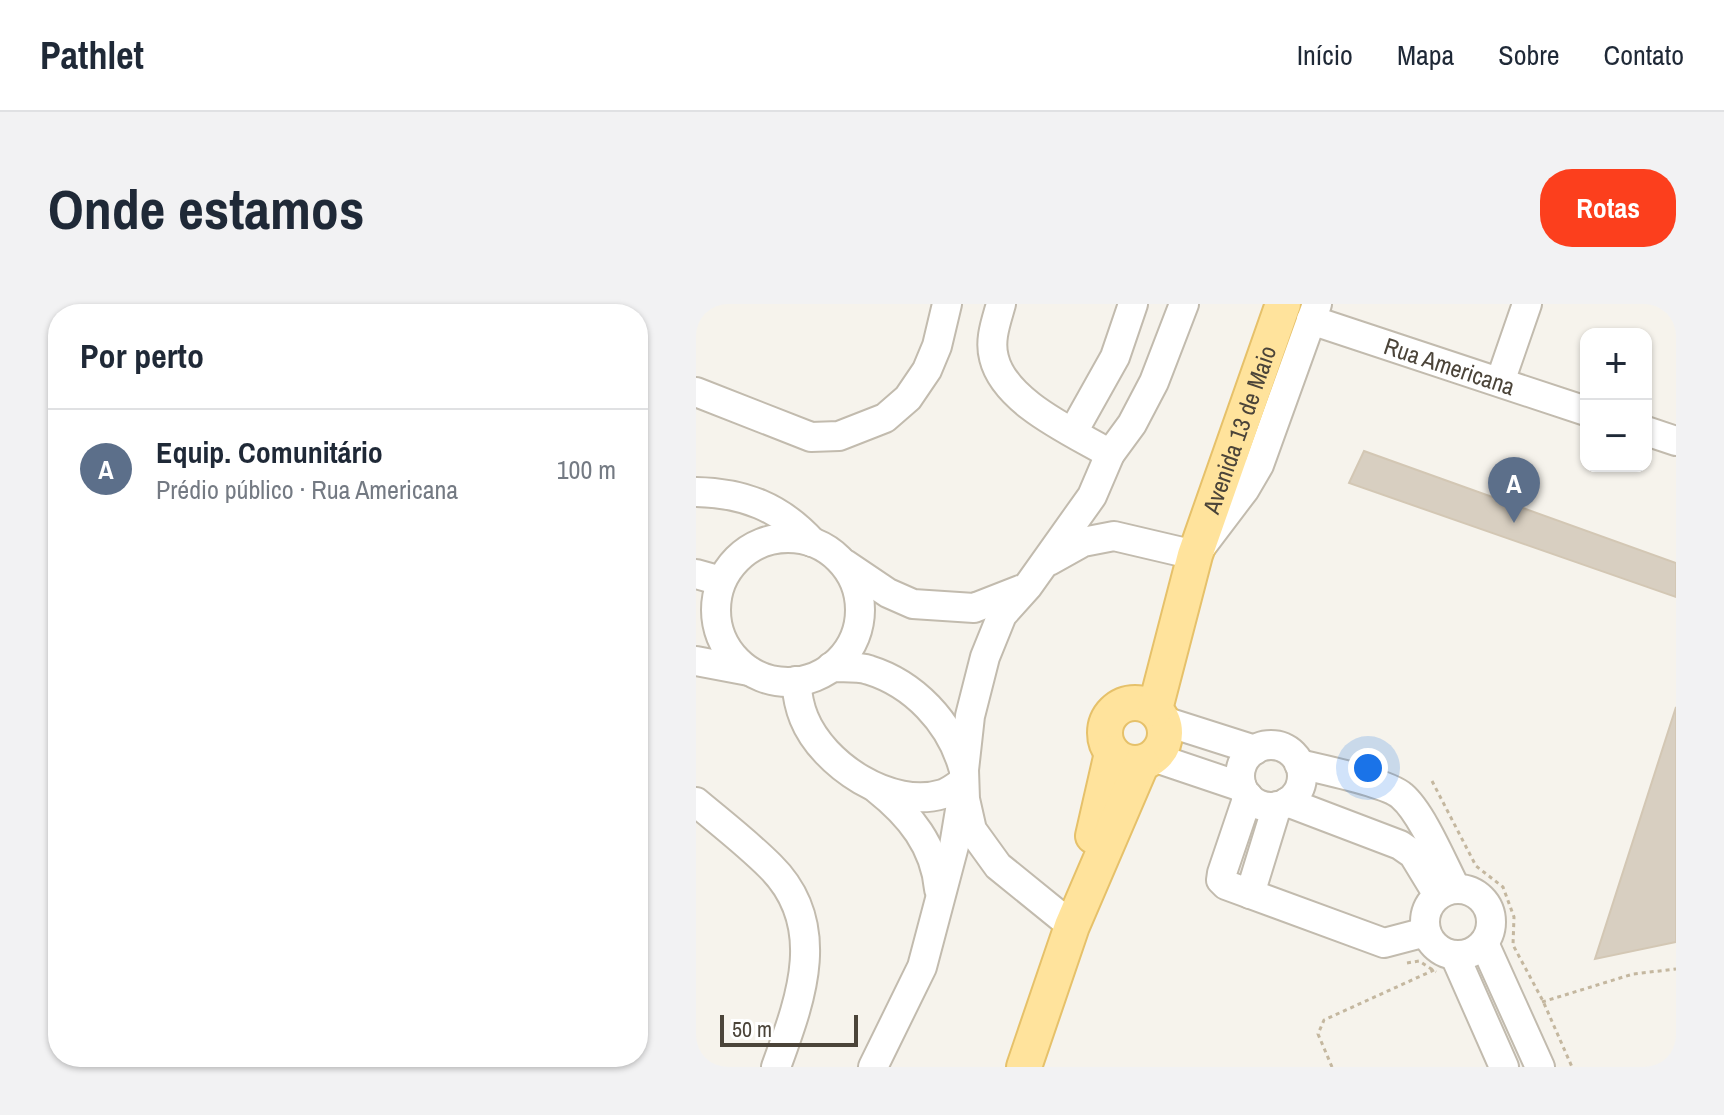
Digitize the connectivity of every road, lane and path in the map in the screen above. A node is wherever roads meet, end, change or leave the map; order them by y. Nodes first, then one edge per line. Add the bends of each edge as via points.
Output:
1 (947, 304) edge
2 (1001, 304) edge
3 (1133, 304) edge
4 (1184, 304) edge
5 (1527, 304) edge
6 (1304, 309) edge
7 (1500, 382) junction
8 (696, 392) edge
9 (1580, 409) edge
10 (1073, 432) junction
11 (1652, 433) edge
12 (1676, 441) edge
13 (1110, 454) junction
14 (696, 492) edge
15 (812, 542) junction
16 (1195, 555) junction
17 (844, 563) junction
18 (1035, 576) junction
19 (709, 578) edge
20 (696, 661) edge
21 (831, 667) junction
22 (750, 671) junction
23 (796, 681) junction
24 (1149, 711) junction
25 (1255, 750) junction
26 (1136, 757) junction
27 (1299, 764) junction
28 (964, 770) junction
29 (1432, 781) dead end
30 (873, 786) junction
31 (1245, 792) junction
32 (696, 802) edge
33 (1282, 804) junction
34 (1447, 892) junction
35 (1250, 894) junction
36 (940, 899) junction
37 (1072, 926) junction
38 (1426, 932) junction
39 (1484, 943) junction
40 (1397, 964) dead end
41 (1443, 967) junction
42 (1676, 969) edge
43 (1543, 1001) junction
44 (1515, 1010) junction
45 (776, 1067) edge
46 (873, 1067) edge
47 (1024, 1067) edge
48 (1332, 1067) edge
49 (1504, 1067) edge
50 (1540, 1067) edge
51 (1572, 1067) edge

1 - 8 street via 937,346 908,398 885,418 839,436 811,437
2 - 10 street via 992,333 999,373 1014,393
3 - 10 street via 1115,357
4 - 13 street via 1154,382
5 - 7 street
6 - 7 street, Rua Americana
6 - 16 main road, Avenida 13 de Maio
7 - 9 street, Rua Americana
10 - 13 street
11 - 12 street
13 - 18 street via 1092,496
14 - 15 street via 758,503 794,522
15 - 17 street
15 - 19 street via 785,538 757,545
16 - 18 street via 1114,536 1083,542
16 - 24 main road, Avenida 13 de Maio
17 - 18 street via 913,604 974,608 1004,598
17 - 21 street via 858,592 860,620 850,646
18 - 28 street via 1002,615 985,657
19 - 22 street via 718,632 729,653
20 - 22 street
21 - 23 street
21 - 28 street via 867,669 899,683 942,721
22 - 23 street via 777,681
23 - 30 street via 804,718 818,743
24 - 25 street
24 - 26 main road via 1165,742
24 - 26 main road via 1119,706 1106,723 1107,744
25 - 27 street via 1275,745
25 - 31 street via 1242,766
26 - 31 street
26 - 37 main road
27 - 33 street via 1300,785
27 - 34 street via 1401,794 1418,818
28 - 37 street via 972,830 998,866
29 - 43 path via 1476,866 1503,887 1514,917 1513,945
30 - 36 street via 917,826 937,872
30 - 36 street via 926,797 964,781
31 - 33 street via 1256,803
31 - 35 street via 1221,880
32 - 45 street via 772,867 787,887 804,930 806,966 799,1006
33 - 34 street via 1400,845
33 - 35 street
34 - 38 street via 1427,910
34 - 39 street via 1466,890 1484,902 1491,923
35 - 38 street via 1384,943
36 - 46 street via 922,967
37 - 47 main road
38 - 41 street via 1443,952
39 - 41 street
39 - 44 street
40 - 41 path via 1419,961
41 - 48 path via 1324,1020 1318,1034
41 - 49 street
42 - 43 path via 1633,974
43 - 44 path
43 - 51 path
44 - 50 street

